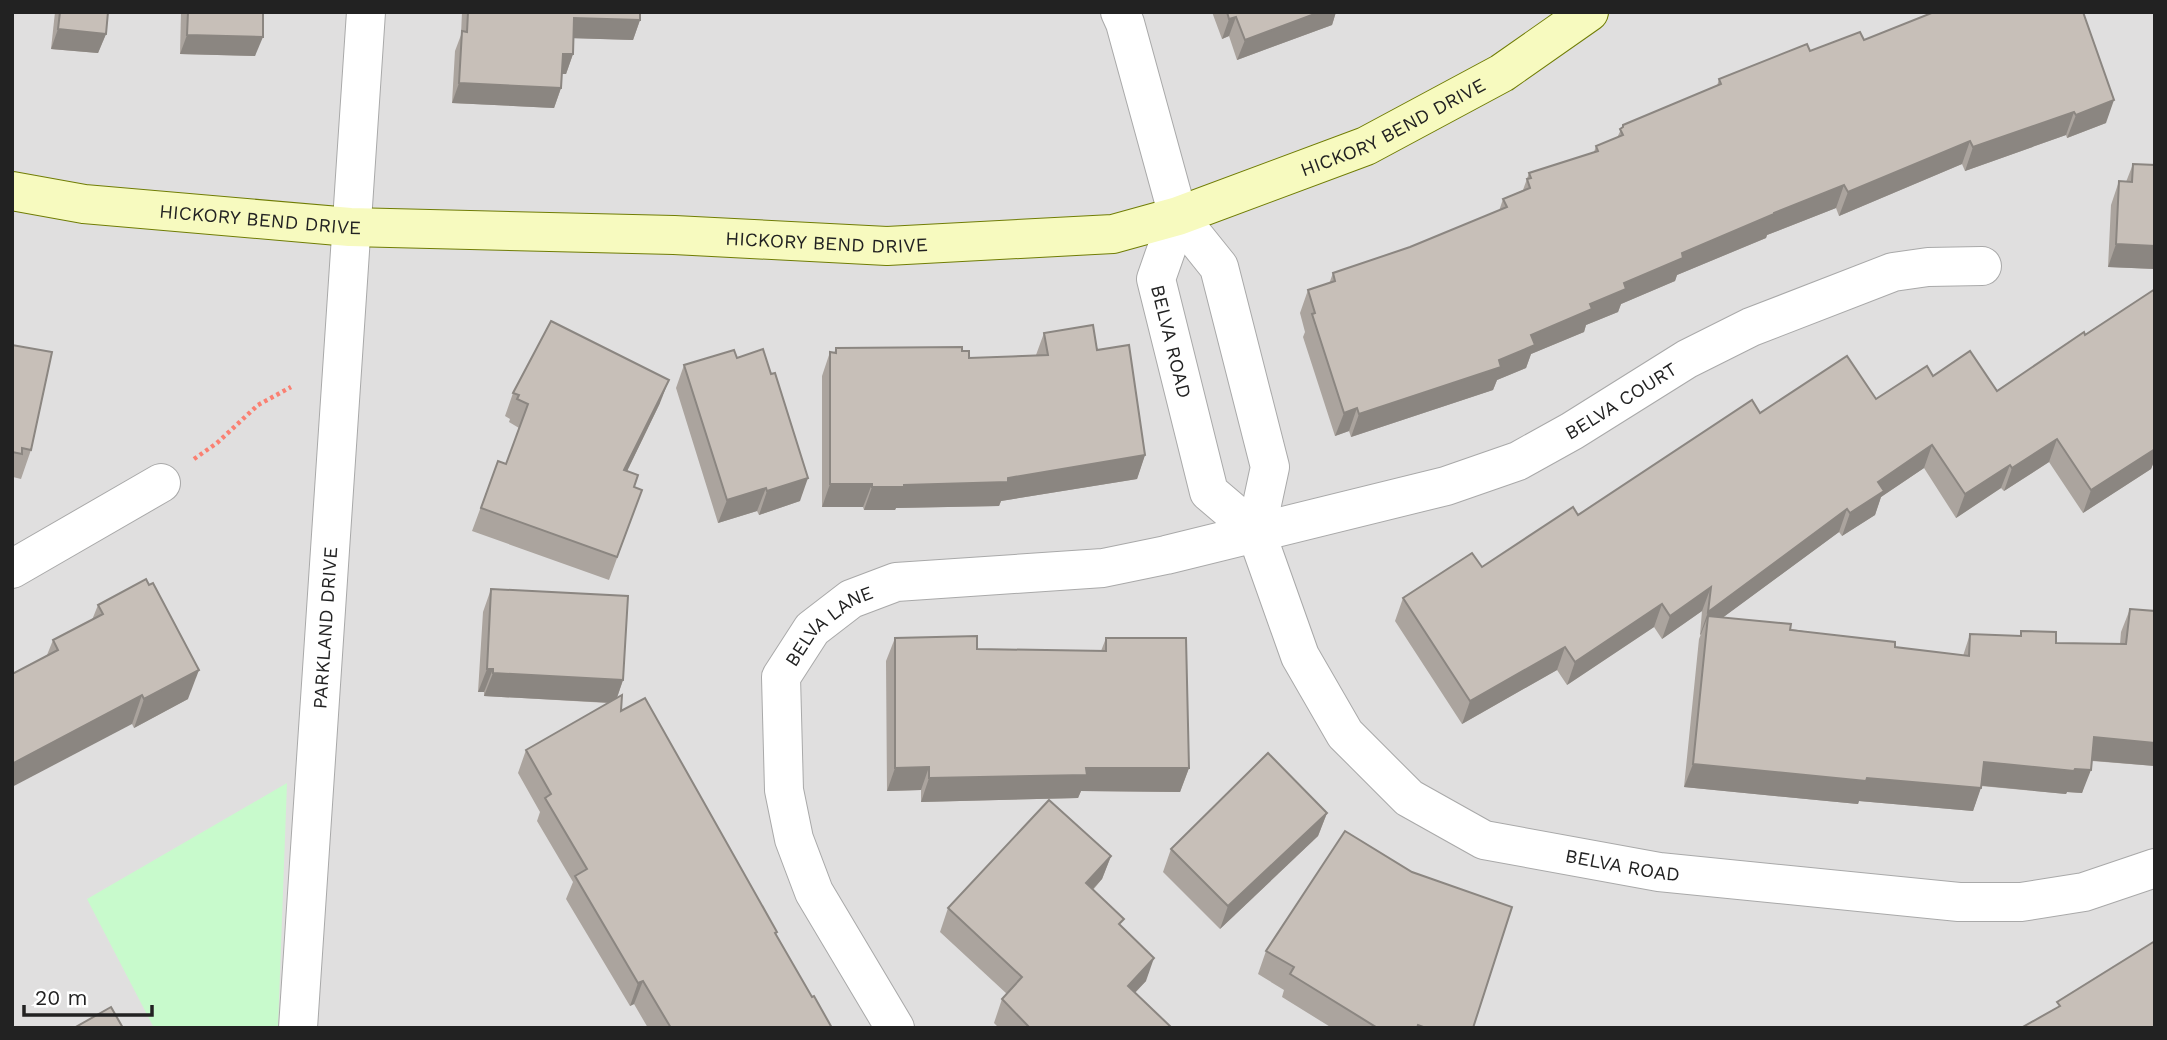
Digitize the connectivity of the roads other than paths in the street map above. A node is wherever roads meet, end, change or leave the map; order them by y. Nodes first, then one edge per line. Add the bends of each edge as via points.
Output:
1 (366, 12) edge
2 (1120, 12) edge
3 (1589, 12) edge
4 (12, 191) edge
5 (1178, 216) junction
6 (350, 227) junction
7 (1982, 266) dead end
8 (161, 483) road end
9 (1256, 532) junction
10 (12, 569) edge
11 (2155, 868) edge
12 (298, 1028) edge
13 (895, 1028) edge

1 - 6 street, PARKLAND DRIVE
2 - 5 street
3 - 5 street, HICKORY BEND DRIVE via 1502,73 1366,146
4 - 6 street, HICKORY BEND DRIVE via 84,204
5 - 6 street, HICKORY BEND DRIVE via 1113,234 887,246
5 - 9 street via 1219,267 1270,467
5 - 9 street, BELVA ROAD via 1156,279 1202,466 1209,492
6 - 12 street, PARKLAND DRIVE
7 - 9 street, BELVA COURT via 1893,272 1751,327 1688,359 1518,461 1446,486
8 - 10 street
9 - 11 street, BELVA ROAD via 1300,656 1345,734 1409,797 1484,840 1659,872 1959,902 2021,902 2084,892
9 - 13 street, BELVA LANE via 1103,568 896,582 851,599 813,629 781,677 784,790 794,839 814,892

